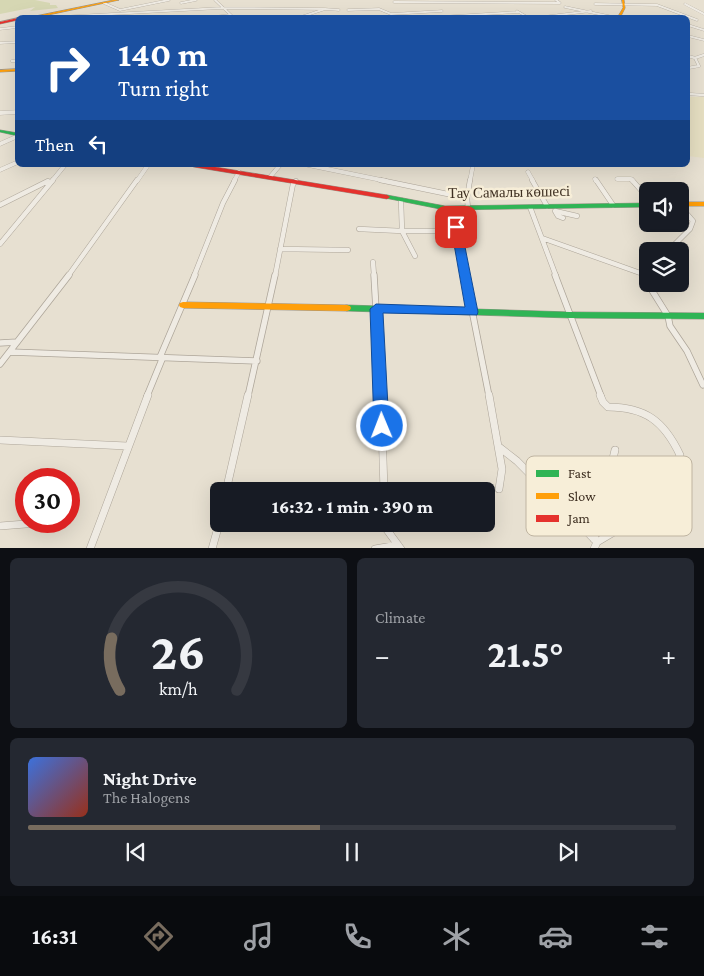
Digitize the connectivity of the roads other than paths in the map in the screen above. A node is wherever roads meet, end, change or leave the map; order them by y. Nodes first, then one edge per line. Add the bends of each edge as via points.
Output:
1 (118, 0) edge
2 (169, 0) edge
3 (196, 0) edge
4 (215, 0) edge
5 (556, 0) edge
6 (394, 1) edge
7 (104, 3) junction
8 (181, 3) dead end
9 (624, 3) edge
10 (595, 4) dead end
11 (685, 4) dead end
12 (323, 5) dead end
13 (404, 5) dead end
14 (565, 7) dead end
15 (223, 8) junction
16 (230, 8) junction
17 (422, 8) dead end
18 (323, 9) junction
19 (226, 10) junction
20 (339, 10) dead end
21 (348, 10) dead end
22 (514, 10) dead end
23 (442, 11) dead end
24 (591, 11) junction
25 (426, 12) junction
26 (518, 12) junction
27 (704, 12) edge
28 (391, 14) joint
29 (470, 14) joint
30 (42, 15) edge
31 (83, 15) edge
32 (231, 15) edge
33 (306, 15) edge
34 (458, 15) edge
35 (524, 15) edge
36 (558, 15) edge
37 (609, 15) edge
38 (620, 15) edge
39 (683, 15) edge
40 (690, 18) edge
41 (704, 19) edge
42 (15, 20) edge
43 (696, 20) junction
44 (690, 21) edge
45 (0, 23) edge
46 (690, 26) edge
47 (15, 27) edge
48 (0, 29) edge
49 (704, 30) edge
50 (690, 36) edge
51 (704, 40) edge
52 (15, 42) edge
53 (0, 43) edge
54 (704, 55) edge
55 (690, 57) edge
56 (695, 58) junction
57 (690, 68) edge
58 (15, 70) edge
59 (0, 71) edge
60 (690, 94) edge
61 (704, 96) edge
62 (15, 112) edge
63 (0, 113) edge
64 (0, 131) edge
65 (15, 135) edge
66 (15, 137) edge
67 (0, 144) edge
68 (15, 163) edge
69 (63, 167) edge
70 (147, 167) edge
71 (207, 167) edge
72 (278, 167) edge
73 (318, 167) edge
74 (472, 167) edge
75 (0, 170) edge
76 (239, 172) junction
77 (528, 172) dead end
78 (270, 177) junction
79 (53, 178) junction
80 (595, 179) dead end
81 (617, 179) dead end
82 (296, 181) junction
83 (639, 188) edge
84 (467, 198) junction
85 (401, 200) junction
86 (704, 204) edge
87 (0, 205) edge
88 (614, 205) junction
89 (639, 205) edge
90 (689, 205) edge
91 (530, 207) junction
92 (468, 208) junction
93 (550, 208) junction
94 (452, 209) junction
95 (577, 216) dead end
96 (689, 216) edge
97 (563, 218) dead end
98 (456, 227) junction
99 (359, 229) dead end
100 (689, 229) edge
101 (402, 231) junction
102 (686, 232) edge
103 (542, 238) junction
104 (677, 242) edge
105 (0, 244) edge
106 (280, 249) junction
107 (348, 250) dead end
108 (415, 256) dead end
109 (373, 262) dead end
110 (639, 271) edge
111 (653, 292) edge
112 (183, 305) junction
113 (269, 306) junction
114 (376, 309) junction
115 (472, 312) junction
116 (570, 316) junction
117 (668, 316) junction
118 (704, 316) edge
119 (17, 342) junction
120 (0, 343) edge
121 (10, 352) junction
122 (162, 357) junction
123 (257, 360) junction
124 (0, 364) edge
125 (703, 384) dead end
126 (0, 440) edge
127 (127, 446) junction
128 (499, 447) junction
129 (615, 450) dead end
130 (614, 456) edge
131 (680, 456) edge
132 (526, 470) edge
133 (228, 482) edge
134 (384, 482) edge
135 (499, 489) dead end
136 (15, 525) edge
137 (0, 526) edge
138 (217, 532) edge
139 (388, 532) edge
140 (606, 536) edge
141 (595, 543) edge
142 (399, 547) edge
143 (90, 548) edge
144 (212, 548) edge
145 (375, 548) edge

1 - 7 street
2 - 7 street via 120,10
3 - 8 street
4 - 15 street
5 - 6 street via 560,3
6 - 13 street via 395,5
7 - 30 street
9 - 10 street
9 - 38 street
9 - 39 street via 657,5
11 - 27 street
12 - 18 street via 328,6
14 - 24 street
15 - 16 street
15 - 19 street
15 - 31 street
16 - 18 street
16 - 19 street
17 - 25 street
18 - 20 street
18 - 33 street
19 - 32 street
21 - 28 street via 379,9
22 - 26 street
23 - 25 street
24 - 36 street
24 - 37 street
25 - 28 street
26 - 29 street
26 - 35 street
29 - 34 street
40 - 43 street
41 - 43 street
42 - 45 street
43 - 44 street
46 - 49 street
47 - 48 street
50 - 51 street
52 - 53 street
54 - 56 street
55 - 56 street
56 - 57 street via 699,66
58 - 59 street
60 - 61 street
62 - 63 street
64 - 65 street
66 - 67 street
68 - 75 street
69 - 79 street
70 - 119 street
71 - 76 street, Тау Самалы көшесі
72 - 78 street
73 - 84 street
74 - 84 street
76 - 78 street, Тау Самалы көшесі
76 - 112 street via 223,203
77 - 93 street
78 - 82 street, Тау Самалы көшесі
79 - 87 street
79 - 105 street
80 - 88 street
81 - 83 street via 631,179
82 - 85 street, Тау Самалы көшесі
82 - 106 street
84 - 92 street
85 - 94 street, Тау Самалы көшесі
85 - 101 street
86 - 90 street
88 - 89 street, Тау Самалы көшесі
88 - 93 street, Тау Самалы көшесі
91 - 92 street, Тау Самалы көшесі
91 - 93 street, Тау Самалы көшесі
91 - 103 street
92 - 94 street, Тау Самалы көшесі
93 - 95 street
93 - 97 street
94 - 98 street
96 - 100 street via 693,221
98 - 101 street via 441,232
98 - 115 street
99 - 101 street
101 - 108 street
102 - 104 street
103 - 110 street
103 - 116 street
106 - 107 street
106 - 113 street
109 - 114 street
111 - 117 street
112 - 113 street
112 - 122 street
113 - 114 street
113 - 123 street
114 - 115 street
114 - 134 street
115 - 116 street
115 - 128 street
116 - 117 street
116 - 131 street via 607,409 632,408 649,415 661,426
117 - 118 street
117 - 125 street via 670,326
119 - 120 street
119 - 121 street
121 - 122 street
121 - 124 street
122 - 123 street
122 - 127 street
123 - 133 street
126 - 127 street
127 - 143 street
128 - 132 street
128 - 135 street via 502,469
129 - 130 street
136 - 137 street
138 - 144 street
139 - 142 street
140 - 141 street
142 - 145 street

